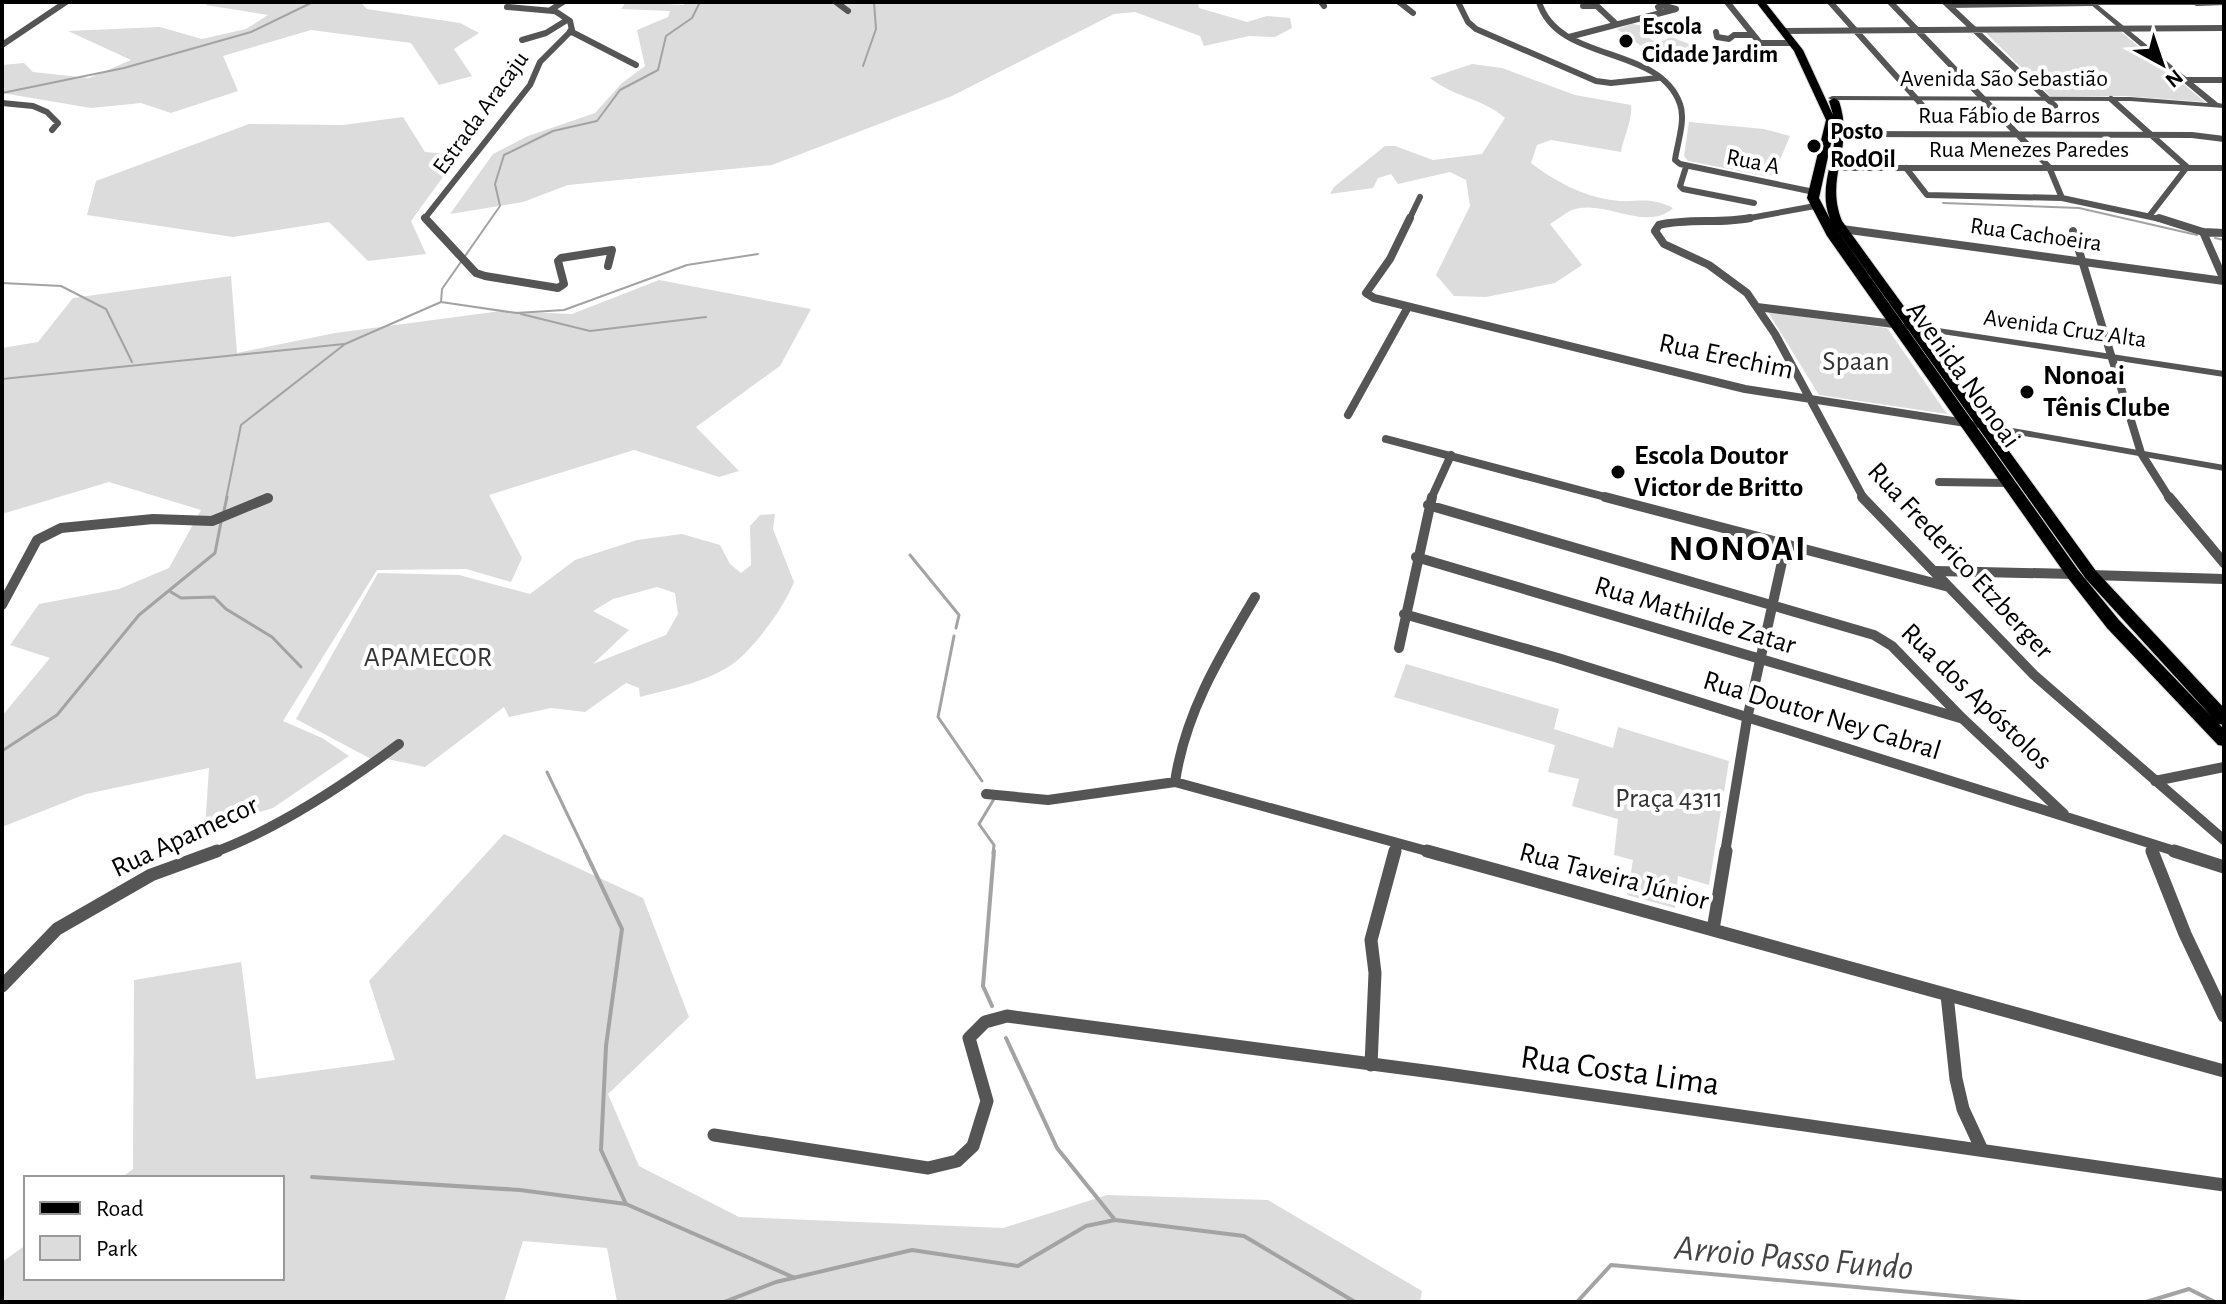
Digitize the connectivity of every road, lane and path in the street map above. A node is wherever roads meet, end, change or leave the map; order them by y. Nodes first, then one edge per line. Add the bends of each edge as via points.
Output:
1 (66, 2) edge
2 (563, 2) edge
3 (836, 2) edge
4 (1399, 2) edge
5 (1458, 2) edge
6 (1539, 2) edge
7 (1727, 2) edge
8 (1760, 2) edge
9 (1769, 2) edge
10 (1830, 2) edge
11 (1890, 2) edge
12 (2092, 2) edge
13 (2196, 2) edge
14 (2224, 2) edge
15 (1947, 3) edge
16 (1583, 6) dead end
17 (507, 7) dead end
18 (553, 11) junction
19 (848, 11) dead end
20 (1661, 12) dead end
21 (1413, 13) dead end
22 (567, 20) junction
23 (1616, 24) junction
24 (2224, 28) edge
25 (1973, 29) junction
26 (2125, 29) junction
27 (1918, 30) junction
28 (570, 31) junction
29 (1856, 31) junction
30 (1734, 35) dead end
31 (1752, 35) junction
32 (1790, 35) junction
33 (1569, 37) junction
34 (522, 40) dead end
35 (2, 45) edge
36 (636, 65) dead end
37 (1660, 77) junction
38 (2185, 80) junction
39 (2224, 80) edge
40 (1817, 87) junction
41 (1834, 101) junction
42 (1919, 102) junction
43 (1987, 102) junction
44 (2052, 102) junction
45 (2115, 102) junction
46 (2, 103) edge
47 (2222, 109) edge
48 (52, 130) dead end
49 (1843, 134) junction
50 (2019, 134) junction
51 (2154, 135) junction
52 (2224, 139) edge
53 (1686, 167) junction
54 (2049, 167) junction
55 (2187, 167) junction
56 (1834, 168) junction
57 (1906, 168) junction
58 (2224, 168) edge
59 (1814, 192) junction
60 (1420, 197) dead end
61 (2062, 198) junction
62 (1815, 206) junction
63 (1774, 213) junction
64 (2150, 215) junction
65 (1842, 229) junction
66 (2073, 231) dead end
67 (2203, 232) junction
68 (2224, 233) edge
69 (2081, 261) junction
70 (608, 266) dead end
71 (2224, 280) edge
72 (1408, 307) junction
73 (1757, 307) junction
74 (1894, 324) junction
75 (1911, 327) junction
76 (2113, 357) junction
77 (2224, 374) edge
78 (1811, 400) junction
79 (1348, 415) dead end
80 (1966, 423) junction
81 (1983, 426) junction
82 (1386, 439) dead end
83 (2141, 453) junction
84 (1451, 455) junction
85 (2224, 468) edge
86 (1939, 482) dead end
87 (2009, 483) junction
88 (268, 498) dead end
89 (1428, 505) junction
90 (1786, 544) junction
91 (1416, 557) junction
92 (2224, 563) edge
93 (1936, 571) junction
94 (2073, 574) junction
95 (2091, 575) junction
96 (2224, 579) edge
97 (1951, 588) junction
98 (1255, 597) dead end
99 (1771, 603) junction
100 (2, 605) edge
101 (1404, 614) junction
102 (1399, 648) dead end
103 (1758, 660) junction
104 (1962, 718) junction
105 (1747, 719) junction
106 (2224, 719) edge
107 (2224, 740) edge
108 (399, 744) dead end
109 (2224, 767) edge
110 (2155, 781) junction
111 (1175, 782) junction
112 (986, 794) dead end
113 (2068, 818) junction
114 (2224, 840) edge
115 (1397, 843) junction
116 (2149, 843) junction
117 (2224, 867) edge
118 (1713, 930) junction
119 (2, 986) edge
120 (1947, 995) junction
121 (2224, 1016) edge
122 (1371, 1065) junction
123 (2224, 1071) edge
124 (714, 1135) dead end
125 (1982, 1150) junction
126 (2224, 1185) edge

1 - 35 street
2 - 18 street
3 - 19 street
4 - 21 street
5 - 37 street via 1476,29 1596,81
6 - 33 street via 1542,15
7 - 31 street
8 - 32 main road, Avenida Nonoai
9 - 32 main road, Avenida Nonoai
10 - 29 street
11 - 27 street
12 - 13 street
12 - 15 street
12 - 26 street
13 - 14 street
15 - 25 street
16 - 23 street via 1597,6
17 - 18 street
18 - 22 street
20 - 23 street
22 - 28 street
22 - 34 street
23 - 33 street
24 - 26 street
25 - 26 street
25 - 27 street
25 - 44 street
26 - 38 street
27 - 29 street
27 - 43 street
28 - 36 street
28 - 70 street, Estrada Aracaju via 540,62 530,85 425,218 476,273 551,288 564,284 561,258 612,250
29 - 32 street
29 - 42 street
30 - 31 street
31 - 32 street via 1760,43
32 - 40 main road, Avenida Nonoai
32 - 41 main road, Avenida Nonoai via 1803,42
33 - 37 street
37 - 53 street via 1680,105 1675,160
38 - 39 street
38 - 47 street
40 - 41 main road
40 - 59 main road, Avenida Nonoai via 1831,131
41 - 42 street, Avenida São Sebastião
41 - 49 main road, Avenida Nonoai
42 - 43 street, Avenida São Sebastião
43 - 44 street, Avenida São Sebastião
43 - 50 street
44 - 45 street, Avenida São Sebastião
45 - 47 street, Avenida São Sebastião
45 - 51 street
46 - 48 street via 42,107 57,120
49 - 50 street, Rua Fábio de Barros
49 - 56 main road, Avenida Nonoai
50 - 51 street, Rua Fábio de Barros
50 - 54 street
51 - 52 street, Rua Fábio de Barros
51 - 55 street
53 - 59 street, Rua A
53 - 63 street via 1683,189 1756,204
54 - 55 street, Rua Menezes Paredes
54 - 57 street, Rua Menezes Paredes
54 - 61 street
55 - 58 street, Rua Menezes Paredes
55 - 64 street
56 - 57 street, Rua Menezes Paredes
56 - 65 main road, Avenida Nonoai via 1827,201
57 - 61 street via 1927,195
59 - 62 main road, Avenida Nonoai
60 - 72 street, Rua Erechim via 1390,259 1366,293
61 - 64 street
62 - 63 street, Rua Frederico Etzberger
62 - 74 main road, Avenida Nonoai
63 - 73 street, Rua Frederico Etzberger via 1721,222 1664,222 1655,231 1664,244 1733,281
64 - 67 street
65 - 69 street, Rua Cachoeira
65 - 75 main road, Avenida Nonoai
66 - 69 street
67 - 68 street
67 - 71 street
69 - 71 street, Rua Cachoeira
69 - 76 street
72 - 78 street, Rua Erechim via 1745,389
72 - 79 street
73 - 74 street, Avenida Cruz Alta
73 - 78 street, Rua Frederico Etzberger
74 - 75 street, Avenida Cruz Alta
74 - 80 main road, Avenida Nonoai
75 - 76 street, Avenida Cruz Alta
75 - 81 main road, Avenida Nonoai
76 - 77 street, Avenida Cruz Alta
76 - 83 street
78 - 80 street, Rua Erechim
78 - 93 street, Rua Frederico Etzberger via 1859,493
80 - 81 street, Rua Erechim
80 - 87 main road, Avenida Nonoai
81 - 83 street, Rua Erechim
81 - 95 main road, Avenida Nonoai
82 - 84 street
83 - 85 street, Rua Erechim
83 - 92 street via 2173,503
84 - 89 street
84 - 90 street
86 - 87 street
87 - 94 main road, Avenida Nonoai
88 - 100 street via 212,521 153,519 47,533 37,540
89 - 91 street
89 - 99 street, Rua dos Apóstolos
90 - 97 street
90 - 99 street
91 - 101 street
91 - 103 street, Rua Mathilde Zatar
93 - 94 street
93 - 97 street, Rua Frederico Etzberger
94 - 107 main road, Avenida Nonoai via 2113,624
95 - 96 street
95 - 106 main road, Avenida Nonoai
97 - 110 street, Rua Frederico Etzberger via 2034,675
98 - 111 street via 1200,695 1177,757
99 - 103 street
99 - 104 street, Rua dos Apóstolos via 1874,635 1892,646
101 - 102 street
101 - 105 street, Rua Doutor Ney Cabral
103 - 104 street, Rua Mathilde Zatar
103 - 105 street
104 - 113 street, Rua dos Apóstolos
105 - 113 street, Rua Doutor Ney Cabral
105 - 118 street
108 - 119 street, Rua Apamecor via 362,772 241,843 151,875 57,929
109 - 110 street
110 - 114 street, Rua Frederico Etzberger
111 - 112 street, Rua Taveira Júnior via 1048,800
111 - 115 street, Rua Taveira Júnior
113 - 116 street, Rua Doutor Ney Cabral
115 - 118 street, Rua Taveira Júnior
115 - 122 street via 1371,940
116 - 117 street, Rua Doutor Ney Cabral
116 - 121 street
118 - 120 street, Rua Taveira Júnior
120 - 123 street, Rua Taveira Júnior
120 - 125 street via 1956,1079
122 - 124 street, Rua Costa Lima via 1007,1016 988,1019 969,1038 987,1101 973,1146 957,1161 928,1168
122 - 125 street, Rua Costa Lima
125 - 126 street, Rua Costa Lima

